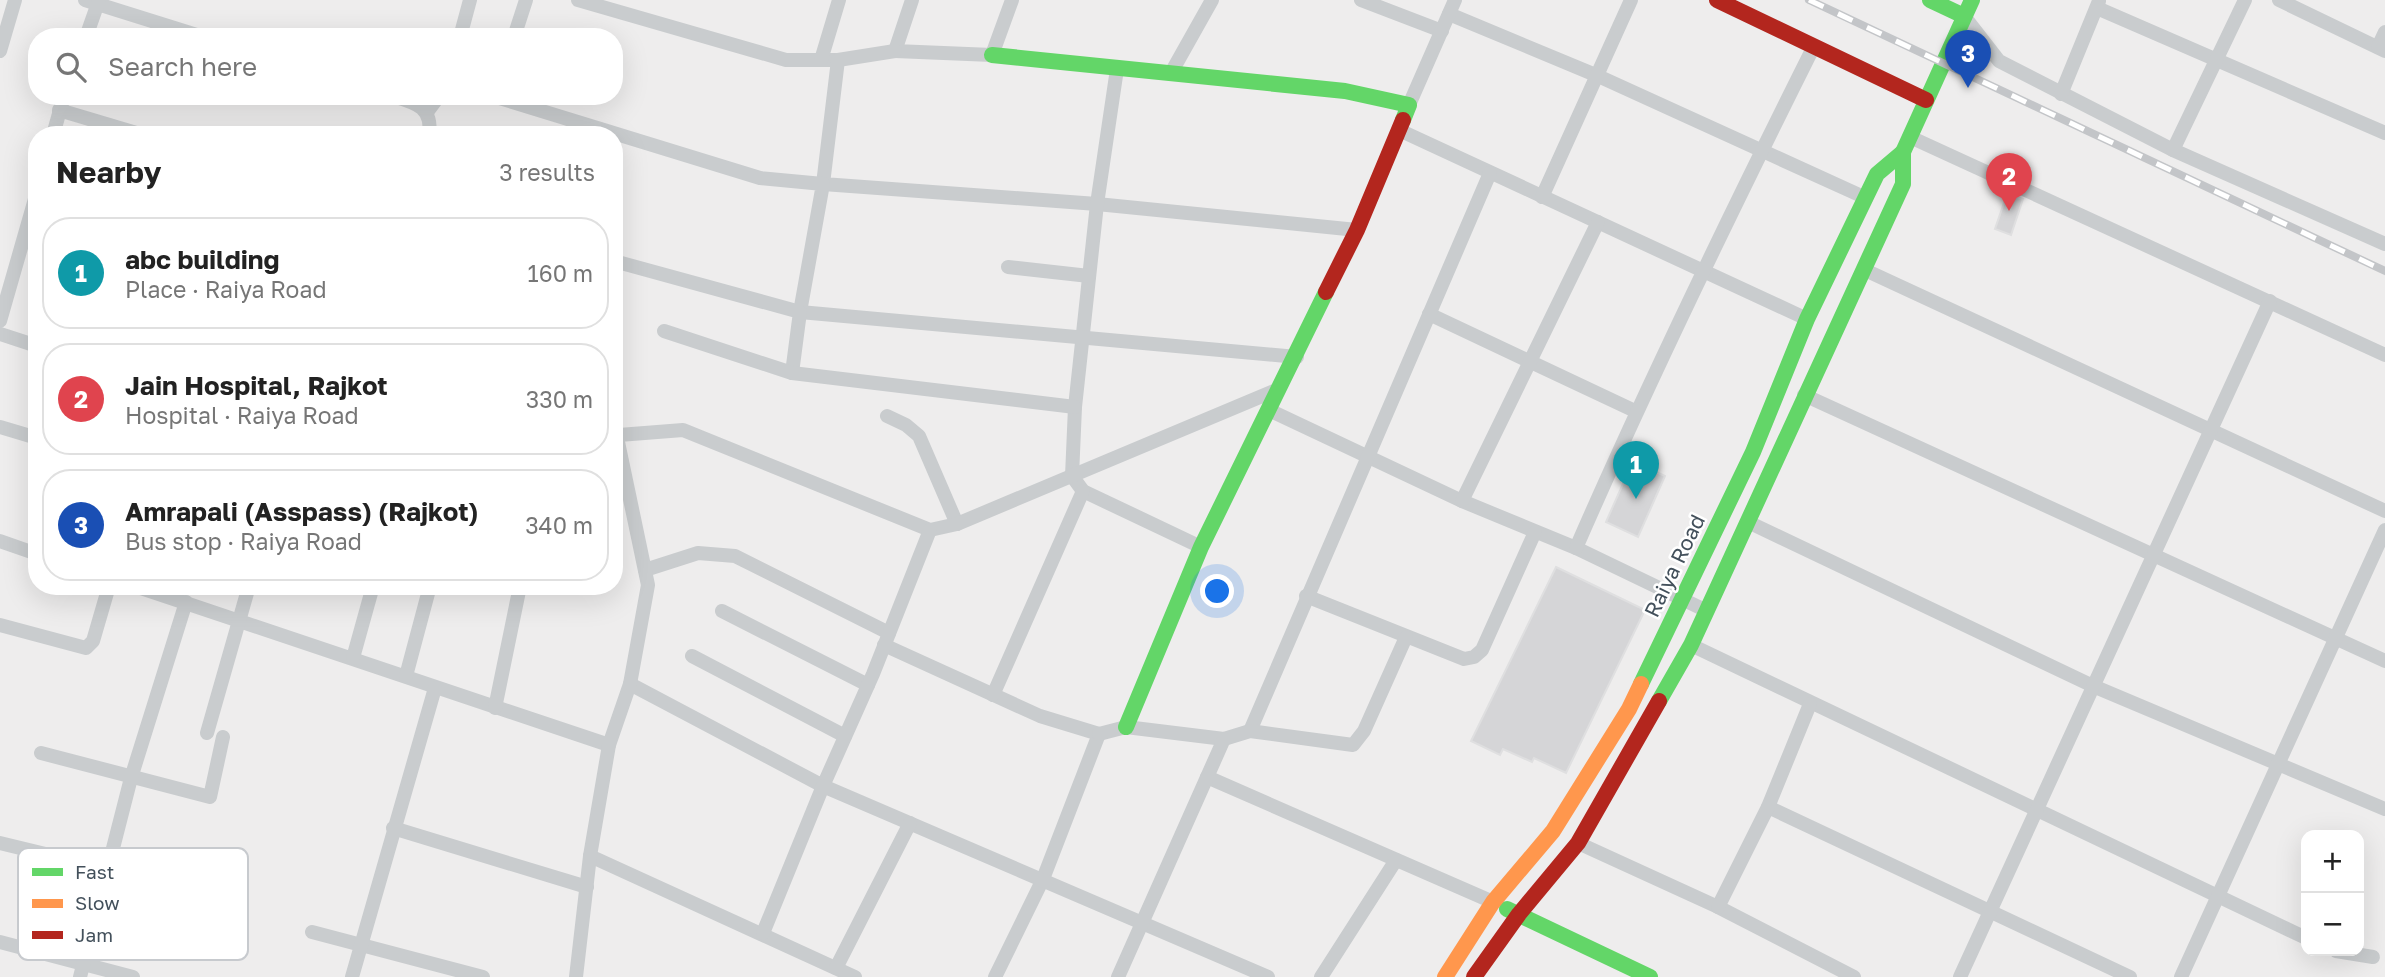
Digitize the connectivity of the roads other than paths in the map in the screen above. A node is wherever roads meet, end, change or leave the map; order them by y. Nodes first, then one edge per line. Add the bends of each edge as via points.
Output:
1 (15, 0) edge
2 (470, 0) edge
3 (526, 0) edge
4 (578, 0) edge
5 (839, 0) edge
6 (912, 0) edge
7 (1012, 0) edge
8 (1212, 0) edge
9 (1361, 0) edge
10 (1455, 0) edge
11 (1631, 0) edge
12 (1717, 0) edge
13 (1930, 0) edge
14 (1972, 0) edge
15 (2245, 0) edge
16 (2279, 0) edge
17 (94, 1) edge
18 (2098, 4) edge
19 (1449, 14) junction
20 (1964, 16) junction
21 (88, 28) edge
22 (176, 28) edge
23 (462, 28) edge
24 (517, 28) edge
25 (1442, 31) junction
26 (2385, 32) edge
27 (1814, 46) junction
28 (2381, 49) edge
29 (0, 51) edge
30 (895, 51) junction
31 (992, 55) junction
32 (821, 60) junction
33 (838, 60) junction
34 (2217, 61) junction
35 (1117, 69) junction
36 (1171, 73) junction
37 (1598, 76) junction
38 (2062, 94) junction
39 (1926, 100) junction
40 (61, 105) edge
41 (67, 105) edge
42 (420, 105) edge
43 (432, 105) edge
44 (522, 105) edge
45 (1409, 105) junction
46 (427, 112) junction
47 (56, 126) edge
48 (121, 126) edge
49 (430, 126) edge
50 (591, 126) edge
51 (1399, 130) junction
52 (2385, 133) edge
53 (623, 136) edge
54 (1910, 137) junction
55 (2173, 150) junction
56 (1762, 151) junction
57 (1903, 152) junction
58 (1490, 173) junction
59 (823, 184) junction
60 (1542, 197) junction
61 (1866, 198) junction
62 (1097, 204) junction
63 (1598, 222) junction
64 (1357, 230) junction
65 (28, 233) edge
66 (2385, 244) edge
67 (623, 263) edge
68 (1008, 267) dead end
69 (1702, 270) junction
70 (1865, 270) junction
71 (1089, 276) junction
72 (2270, 301) junction
73 (800, 312) junction
74 (1429, 314) junction
75 (1807, 319) junction
76 (0, 321) edge
77 (664, 331) dead end
78 (0, 334) edge
79 (1082, 338) junction
80 (28, 343) edge
81 (2385, 355) edge
82 (1297, 357) junction
83 (1530, 363) junction
84 (792, 373) junction
85 (1280, 389) junction
86 (1804, 395) junction
87 (1074, 407) junction
88 (1269, 410) junction
89 (1635, 411) junction
90 (887, 416) dead end
91 (0, 427) edge
92 (623, 429) edge
93 (2212, 431) junction
94 (28, 435) edge
95 (1367, 454) junction
96 (623, 459) edge
97 (1072, 476) junction
98 (1083, 491) junction
99 (1462, 501) junction
100 (2385, 510) edge
101 (1748, 522) junction
102 (957, 524) junction
103 (930, 530) junction
104 (2385, 530) edge
105 (1535, 532) junction
106 (0, 541) edge
107 (1201, 547) junction
108 (1576, 548) junction
109 (28, 551) edge
110 (2154, 555) junction
111 (645, 570) junction
112 (106, 595) edge
113 (164, 595) edge
114 (247, 595) edge
115 (370, 595) edge
116 (428, 595) edge
117 (518, 595) edge
118 (1306, 596) junction
119 (1683, 598) junction
120 (186, 602) junction
121 (722, 611) dead end
122 (1707, 611) junction
123 (241, 619) junction
124 (0, 625) edge
125 (1406, 636) junction
126 (887, 639) junction
127 (2334, 639) junction
128 (1691, 645) junction
129 (692, 656) dead end
130 (353, 658) junction
131 (2385, 661) edge
132 (406, 676) junction
133 (631, 684) junction
134 (869, 685) junction
135 (2093, 686) junction
136 (435, 688) junction
137 (993, 695) junction
138 (1811, 704) junction
139 (495, 708) junction
140 (1126, 727) junction
141 (1250, 731) junction
142 (207, 733) dead end
143 (1099, 734) junction
144 (845, 736) junction
145 (223, 737) dead end
146 (1224, 739) junction
147 (610, 745) junction
148 (41, 753) dead end
149 (2277, 765) junction
150 (1207, 777) junction
151 (131, 778) junction
152 (823, 786) junction
153 (1768, 807) junction
154 (2035, 808) junction
155 (2385, 809) edge
156 (910, 823) junction
157 (393, 828) junction
158 (0, 843) edge
159 (1578, 843) junction
160 (20, 848) edge
161 (113, 848) edge
162 (590, 856) junction
163 (1396, 860) junction
164 (1043, 879) junction
165 (587, 887) junction
166 (2217, 898) junction
167 (1493, 902) junction
168 (1718, 907) junction
169 (1990, 910) junction
170 (1518, 914) junction
171 (1141, 921) junction
172 (312, 932) dead end
173 (763, 933) junction
174 (2301, 936) edge
175 (0, 942) edge
176 (360, 945) junction
177 (18, 948) edge
178 (2364, 956) edge
179 (2373, 957) dead end
180 (50, 960) edge
181 (836, 968) junction
182 (81, 971) edge
183 (133, 977) edge
184 (352, 977) edge
185 (483, 977) edge
186 (576, 977) edge
187 (855, 977) edge
188 (995, 977) edge
189 (1118, 977) edge
190 (1268, 977) edge
191 (1321, 977) edge
192 (1445, 977) edge
193 (1474, 977) edge
194 (1650, 977) edge
195 (1854, 977) edge
196 (1960, 977) edge
197 (2130, 977) edge
198 (2181, 977) edge

1 - 29 street
2 - 23 street
3 - 24 street
4 - 32 street via 786,60
5 - 32 street
6 - 30 street
7 - 31 street
8 - 36 street
9 - 25 street
10 - 19 street
11 - 37 street
12 - 27 street
13 - 20 street
14 - 20 street, Raiya Road
15 - 34 street
16 - 28 street
17 - 21 street
17 - 22 street
18 - 34 street
18 - 38 street
19 - 25 street
19 - 37 street
20 - 38 street via 1998,61
20 - 39 street, Raiya Road
25 - 45 street
26 - 28 street
27 - 39 street
27 - 56 street
30 - 31 street
30 - 33 street
31 - 35 street
32 - 33 street
33 - 59 street
34 - 52 street
34 - 55 street
35 - 36 street
35 - 62 street
36 - 45 street via 1345,90
37 - 56 street
37 - 60 street
38 - 55 street
39 - 54 street, Raiya Road
40 - 47 street
41 - 48 street
42 - 46 street
43 - 46 street
44 - 50 street
45 - 51 street
46 - 49 street
51 - 58 street
51 - 64 street
53 - 59 street via 760,178
54 - 57 street, Raiya Road
54 - 72 street
55 - 66 street
56 - 61 street
56 - 69 street
57 - 61 street, Raiya Road via 1877,174
57 - 70 street, Raiya Road via 1903,184
58 - 60 street
58 - 74 street
59 - 62 street
59 - 73 street
60 - 63 street
61 - 75 street, Raiya Road
62 - 64 street
62 - 71 street
63 - 69 street
63 - 83 street
64 - 82 street
65 - 76 street
67 - 73 street
68 - 71 street
69 - 75 street
69 - 89 street
70 - 86 street, Raiya Road
70 - 93 street
71 - 79 street
72 - 81 street
72 - 93 street
73 - 79 street
73 - 84 street
74 - 83 street
74 - 95 street
75 - 119 street, Raiya Road via 1753,452
77 - 84 street
78 - 80 street
79 - 82 street
79 - 87 street
82 - 85 street
83 - 89 street
83 - 99 street
84 - 87 street
85 - 88 street
85 - 97 street
86 - 101 street, Raiya Road
86 - 110 street
87 - 97 street
88 - 95 street
88 - 107 street
89 - 108 street
90 - 102 street via 919,436
91 - 94 street
92 - 103 street via 682,430
93 - 100 street
93 - 110 street
95 - 99 street
95 - 118 street
96 - 111 street
97 - 98 street
97 - 102 street
98 - 107 street
98 - 137 street
99 - 105 street
101 - 122 street, Raiya Road
101 - 135 street
102 - 103 street
103 - 126 street
104 - 127 street
105 - 108 street
105 - 125 street via 1482,650 1474,657 1464,659
106 - 109 street
107 - 140 street
108 - 119 street
110 - 127 street
110 - 135 street
111 - 126 street via 698,553 735,556
111 - 133 street via 648,585
112 - 124 street via 93,641 86,648
113 - 120 street
114 - 123 street
115 - 130 street
116 - 132 street
117 - 139 street
118 - 125 street
118 - 141 street
119 - 122 street
119 - 167 street, Raiya Road via 1629,709 1560,820
120 - 123 street
120 - 151 street
121 - 134 street
122 - 128 street, Raiya Road
123 - 130 street
123 - 142 street
125 - 141 street via 1364,732 1353,745
126 - 134 street
126 - 137 street
127 - 131 street
127 - 149 street
128 - 138 street
128 - 159 street, Raiya Road
129 - 144 street
130 - 132 street
132 - 136 street
133 - 147 street
133 - 152 street
134 - 144 street
135 - 149 street
135 - 154 street
136 - 139 street
136 - 157 street
137 - 143 street
138 - 153 street
138 - 154 street
139 - 147 street
140 - 143 street
140 - 146 street
141 - 146 street
143 - 164 street
144 - 152 street
145 - 151 street via 211,797
146 - 150 street
147 - 162 street
148 - 151 street
149 - 155 street
149 - 166 street
150 - 163 street
150 - 171 street
151 - 161 street
152 - 156 street
152 - 173 street
153 - 168 street
153 - 169 street
154 - 166 street
154 - 169 street
156 - 164 street
156 - 181 street
157 - 165 street
157 - 176 street
158 - 160 street
159 - 168 street
159 - 170 street, Raiya Road
162 - 165 street
162 - 173 street
163 - 167 street
163 - 191 street
164 - 171 street
164 - 188 street
165 - 186 street
166 - 174 street
166 - 198 street
167 - 170 street
167 - 192 street, Raiya Road
168 - 195 street
169 - 196 street
169 - 197 street
170 - 193 street, Raiya Road
170 - 194 street
171 - 189 street
171 - 190 street
172 - 176 street
173 - 181 street
175 - 177 street
176 - 184 street
176 - 185 street
178 - 179 street
180 - 182 street
181 - 187 street
182 - 183 street

